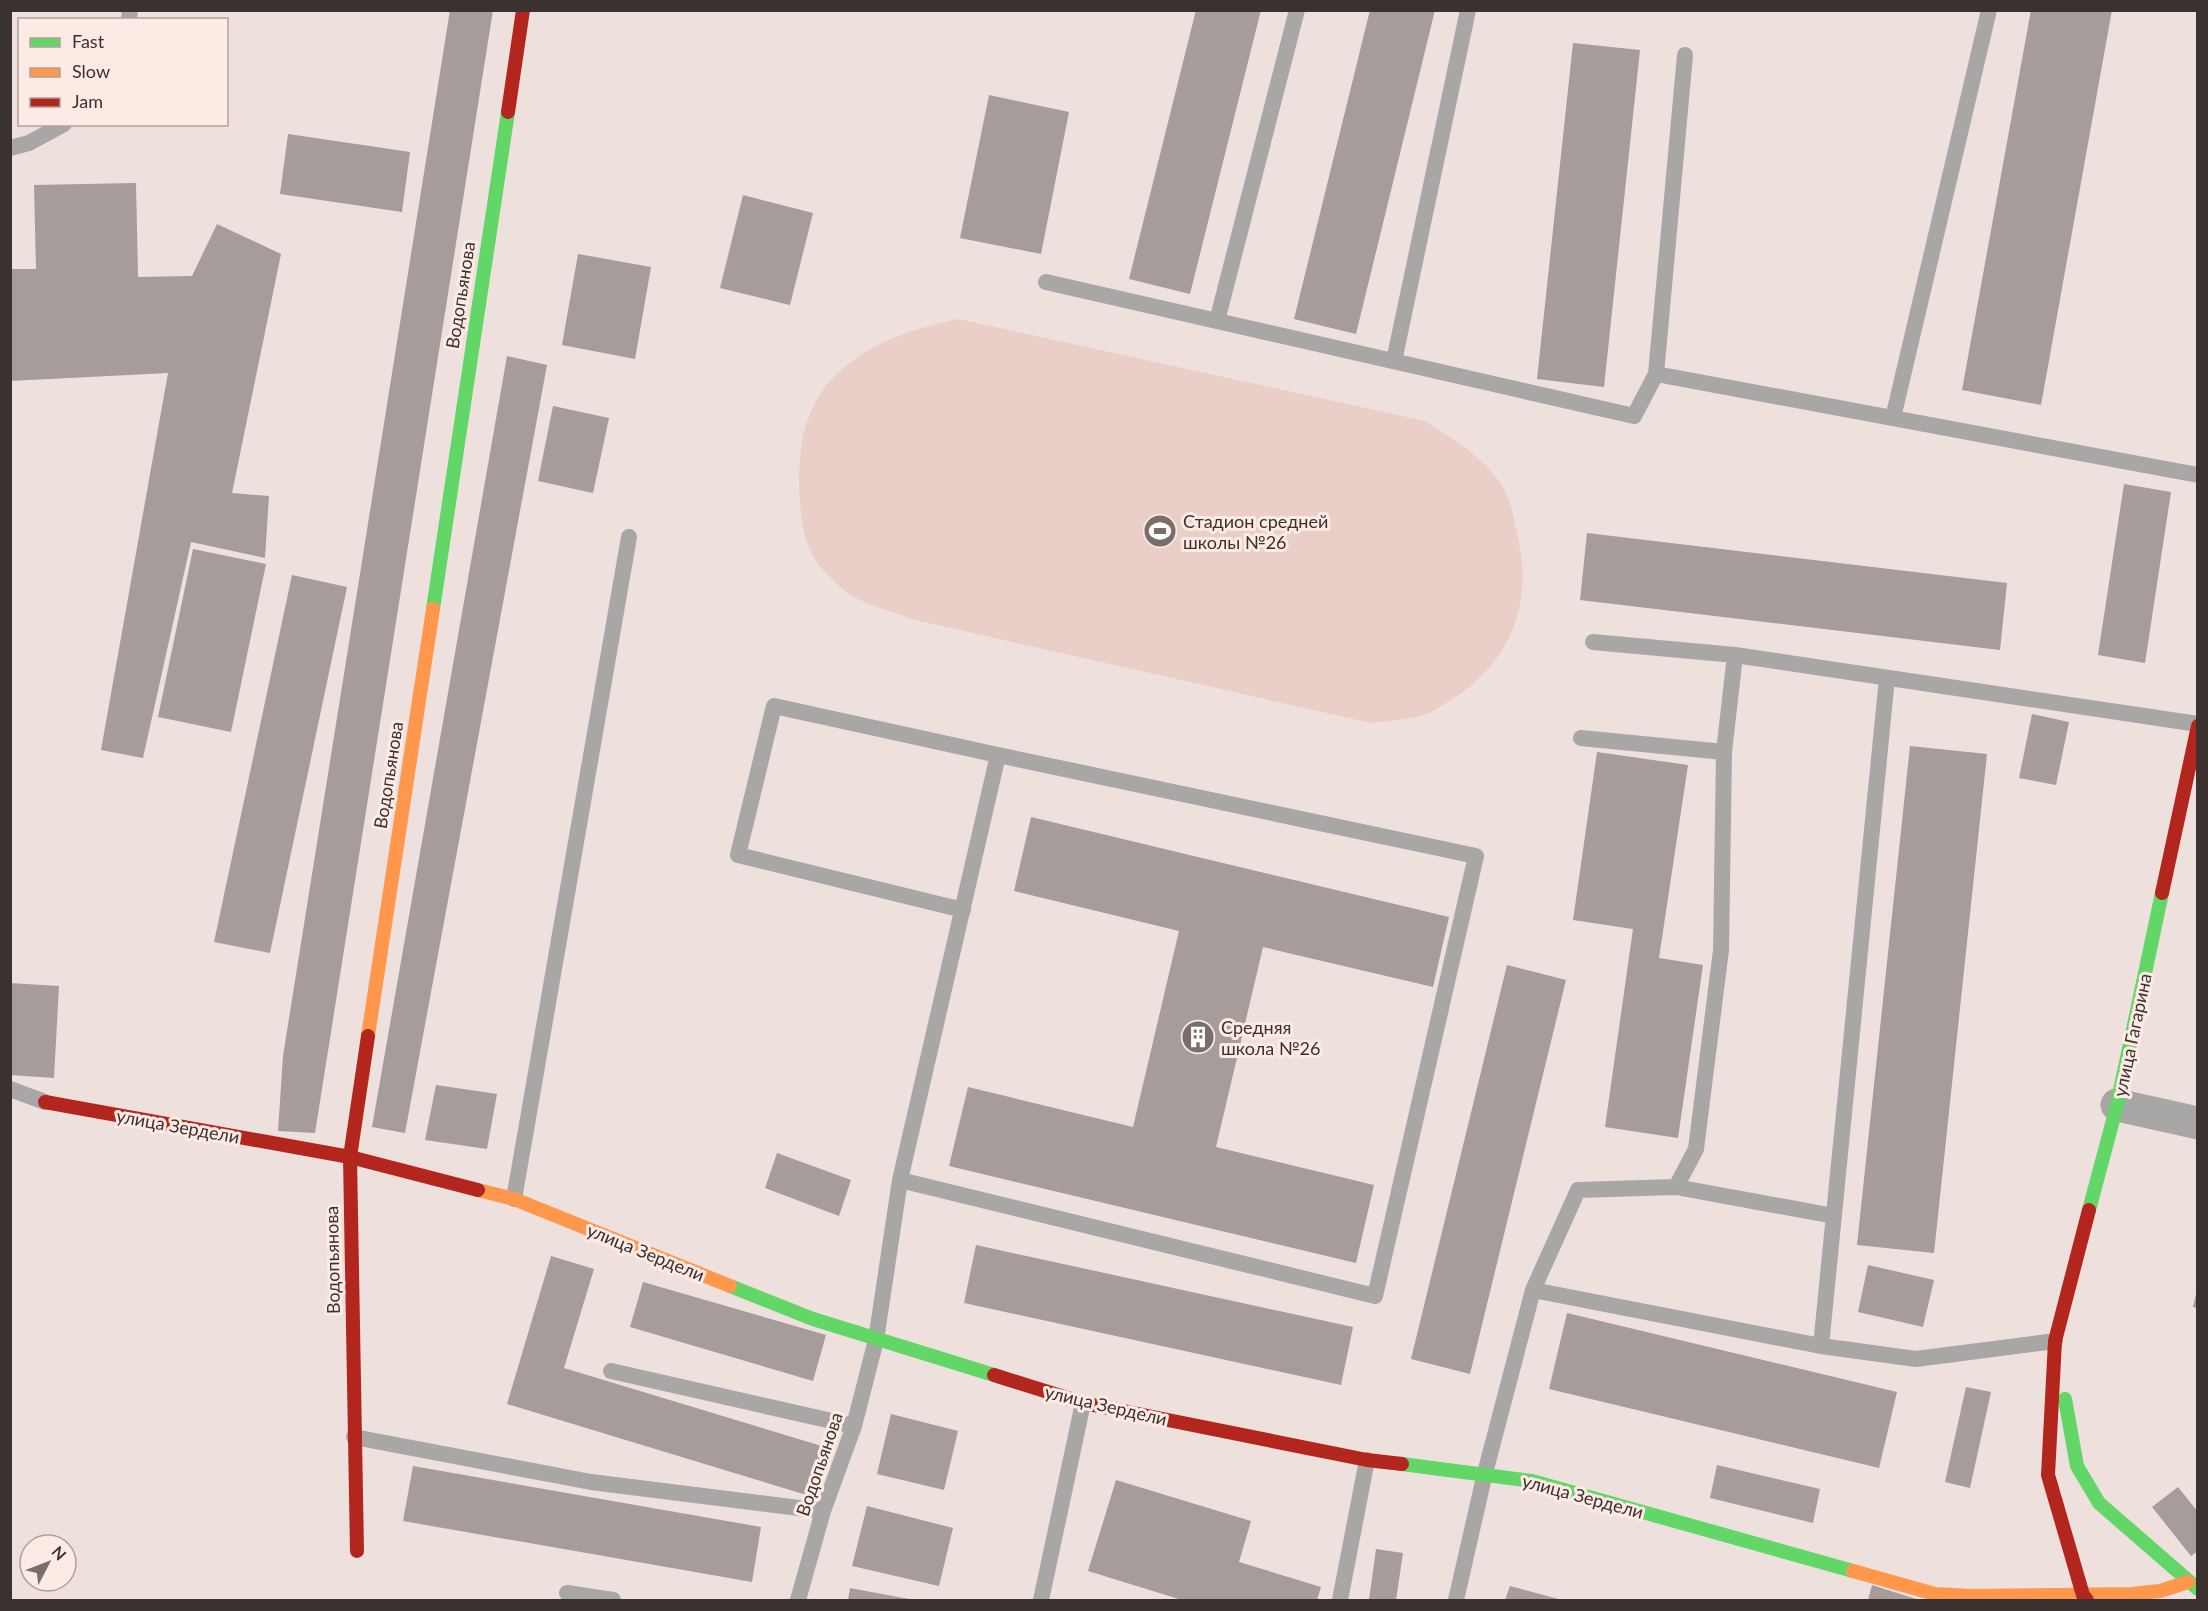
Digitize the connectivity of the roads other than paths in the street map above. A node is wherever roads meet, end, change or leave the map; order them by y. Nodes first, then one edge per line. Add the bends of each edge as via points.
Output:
1 (523, 10) edge
2 (1297, 10) edge
3 (1468, 10) edge
4 (1989, 10) edge
5 (1685, 55) dead end
6 (60, 126) edge
7 (10, 148) edge
8 (1046, 282) dead end
9 (1217, 321) junction
10 (1394, 361) junction
11 (1656, 374) junction
12 (1893, 418) junction
13 (2198, 475) edge
14 (629, 537) dead end
15 (1593, 642) dead end
16 (1735, 655) junction
17 (1887, 678) junction
18 (2198, 725) edge
19 (1581, 738) dead end
20 (1724, 752) junction
21 (998, 755) junction
22 (2194, 758) edge
23 (963, 910) junction
24 (10, 1089) edge
25 (45, 1102) joint
26 (2117, 1105) junction
27 (2198, 1123) edge
28 (350, 1157) junction
29 (900, 1180) junction
30 (1676, 1187) junction
31 (514, 1199) junction
32 (1834, 1216) junction
33 (1533, 1290) junction
34 (876, 1340) junction
35 (2055, 1341) junction
36 (1821, 1346) junction
37 (612, 1371) dead end
38 (1083, 1403) junction
39 (854, 1426) junction
40 (354, 1437) junction
41 (1367, 1460) junction
42 (1485, 1473) junction
43 (823, 1510) junction
44 (357, 1551) dead end
45 (2193, 1586) edge
46 (567, 1593) dead end
47 (2085, 1598) edge
48 (613, 1600) edge
49 (798, 1600) edge
50 (1041, 1600) edge
51 (1340, 1600) edge
52 (1456, 1600) edge

1 - 28 street, Водопьянова
2 - 9 lane
3 - 10 lane
4 - 12 lane
5 - 11 lane
6 - 7 lane via 29,143
8 - 9 lane
9 - 10 lane
10 - 11 lane via 1634,416
11 - 12 lane
12 - 13 lane
14 - 31 lane
15 - 16 lane
16 - 17 lane
16 - 20 lane
17 - 18 lane
17 - 32 lane
18 - 22 street, улица Гагарина
19 - 20 lane
20 - 30 lane via 1721,950 1696,1149
21 - 23 lane, Водопьянова
21 - 23 lane via 774,706 738,855
21 - 29 lane via 1476,856 1375,1296
22 - 26 street, улица Гагарина
23 - 29 lane, Водопьянова
24 - 25 lane
25 - 28 street, улица Зердели
26 - 27 street
26 - 35 street, улица Гагарина
28 - 31 street, улица Зердели
28 - 40 street, Водопьянова
29 - 34 lane, Водопьянова
30 - 32 lane
30 - 33 lane via 1578,1190
31 - 34 street, улица Зердели
32 - 36 lane
33 - 36 lane
33 - 42 lane
34 - 38 street, улица Зердели
34 - 39 lane, Водопьянова
35 - 36 lane via 1916,1359
35 - 45 street, улица Гагарина via 2077,1466 2099,1503
35 - 47 street, улица Гагарина via 2048,1476
37 - 39 lane
38 - 41 street, улица Зердели
38 - 50 lane
39 - 43 lane, Водопьянова
40 - 43 lane via 591,1482
40 - 44 street, Водопьянова
41 - 42 street, улица Зердели
41 - 51 lane
42 - 47 street, улица Зердели via 1532,1481 1935,1594
42 - 52 lane
43 - 49 lane, Водопьянова
45 - 47 street, улица Зердели via 2143,1595
46 - 48 lane

